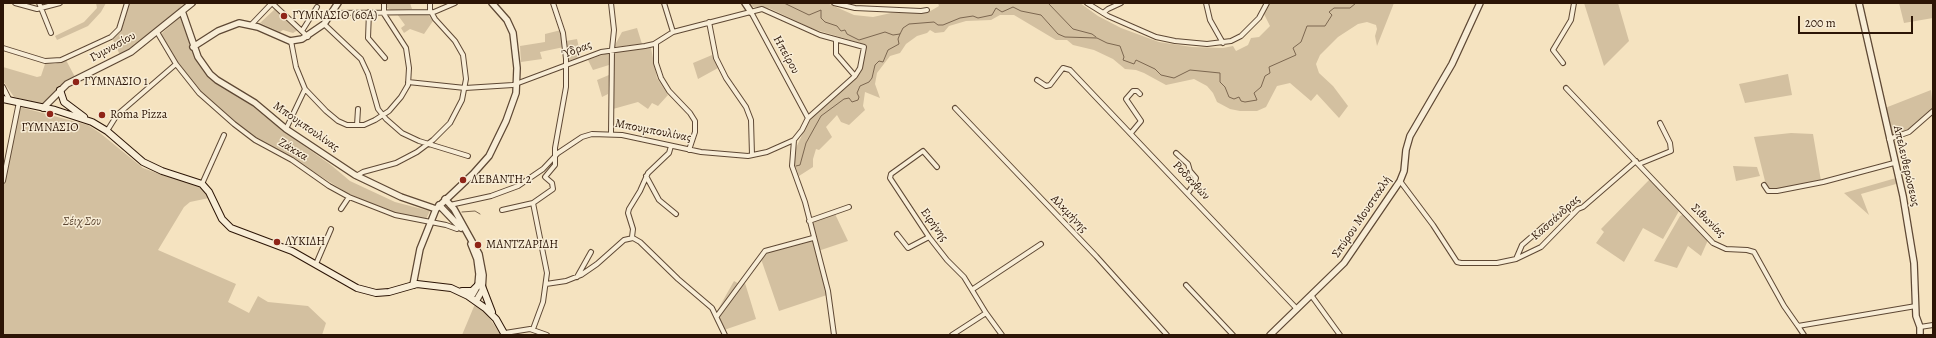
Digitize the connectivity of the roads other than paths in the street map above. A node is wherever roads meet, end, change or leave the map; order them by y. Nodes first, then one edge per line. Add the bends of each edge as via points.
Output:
1 (15, 3) edge
2 (39, 3) edge
3 (60, 3) edge
4 (127, 3) edge
5 (192, 3) edge
6 (272, 3) edge
7 (338, 3) edge
8 (384, 3) edge
9 (430, 3) edge
10 (455, 3) edge
11 (492, 3) edge
12 (553, 3) edge
13 (611, 3) edge
14 (664, 3) edge
15 (745, 3) edge
16 (834, 3) edge
17 (888, 3) edge
18 (1087, 3) edge
19 (1121, 3) edge
20 (1206, 3) edge
21 (1267, 3) edge
22 (1480, 3) edge
23 (1574, 3) edge
24 (1859, 3) edge
25 (317, 7) dead end
26 (41, 9) junction
27 (889, 10) junction
28 (927, 10) dead end
29 (182, 11) junction
30 (369, 12) junction
31 (383, 12) junction
32 (430, 12) junction
33 (750, 12) junction
34 (333, 13) junction
35 (1104, 13) junction
36 (709, 22) junction
37 (324, 24) junction
38 (251, 25) junction
39 (302, 31) junction
40 (157, 32) junction
41 (673, 32) junction
42 (51, 33) dead end
43 (308, 37) junction
44 (836, 40) junction
45 (292, 41) junction
46 (656, 43) junction
47 (1223, 43) junction
48 (194, 47) junction
49 (3, 48) edge
50 (612, 49) junction
51 (385, 58) dead end
52 (1563, 63) dead end
53 (176, 64) junction
54 (566, 65) junction
55 (855, 76) junction
56 (1037, 80) dead end
57 (408, 82) junction
58 (517, 84) junction
59 (3, 87) edge
60 (466, 88) junction
61 (1566, 88) dead end
62 (305, 89) junction
63 (60, 90) junction
64 (1140, 94) dead end
65 (6, 99) edge
66 (19, 102) junction
67 (43, 108) junction
68 (955, 108) dead end
69 (358, 109) dead end
70 (1933, 111) edge
71 (383, 116) junction
72 (808, 118) junction
73 (87, 119) junction
74 (1660, 123) dead end
75 (358, 125) junction
76 (286, 129) junction
77 (107, 131) junction
78 (612, 133) junction
79 (1131, 133) junction
80 (224, 135) dead end
81 (1888, 139) junction
82 (794, 140) junction
83 (428, 145) junction
84 (671, 146) junction
85 (689, 150) junction
86 (1176, 153) dead end
87 (752, 155) junction
88 (468, 156) dead end
89 (555, 156) junction
90 (1638, 163) junction
91 (1894, 163) junction
92 (938, 167) dead end
93 (646, 175) junction
94 (356, 176) junction
95 (1400, 180) junction
96 (3, 181) edge
97 (202, 184) junction
98 (1764, 185) dead end
99 (1188, 192) junction
100 (349, 197) junction
101 (445, 199) junction
102 (533, 203) junction
103 (450, 205) junction
104 (438, 207) junction
105 (849, 207) dead end
106 (341, 209) dead end
107 (502, 210) dead end
108 (676, 214) dead end
109 (809, 221) junction
110 (430, 222) junction
111 (1544, 226) dead end
112 (331, 229) dead end
113 (457, 229) dead end
114 (897, 234) dead end
115 (632, 237) junction
116 (929, 237) junction
117 (814, 238) junction
118 (1041, 244) dead end
119 (591, 252) dead end
120 (1516, 259) junction
121 (316, 264) junction
122 (577, 277) junction
123 (546, 284) junction
124 (413, 285) junction
125 (480, 285) junction
126 (1186, 285) dead end
127 (451, 288) junction
128 (973, 289) junction
129 (1312, 295) junction
130 (474, 299) junction
131 (1916, 306) junction
132 (1297, 309) junction
133 (986, 313) junction
134 (493, 315) junction
135 (717, 316) junction
136 (1933, 325) edge
137 (1798, 326) junction
138 (1920, 327) junction
139 (533, 329) junction
140 (505, 334) edge
141 (547, 335) edge
142 (725, 335) edge
143 (834, 335) edge
144 (952, 335) edge
145 (1002, 335) edge
146 (1167, 335) edge
147 (1233, 335) edge
148 (1270, 335) edge
149 (1340, 335) edge
150 (1804, 335) edge
151 (1920, 335) edge

1 - 26 street
2 - 26 street
3 - 26 street
4 - 49 street via 119,29 111,37 61,60 45,61
5 - 29 street, Γυμνασίου
6 - 38 street
6 - 39 street
7 - 34 street
8 - 31 street
9 - 32 street
10 - 32 street
11 - 58 street via 513,31
12 - 54 street via 563,32
13 - 50 street via 614,27
14 - 41 street
15 - 33 street, Ηπείρου
16 - 27 street via 855,8
17 - 27 street
18 - 35 street
19 - 35 street
20 - 47 street via 1210,20
21 - 47 street via 1251,28 1241,36
22 - 95 street, Σπύρου Μουστακλή via 1452,64 1411,133
23 - 52 street via 1571,20 1553,50
24 - 81 street, Απελευθερώσεως
25 - 39 street
26 - 42 street
27 - 28 street
29 - 40 street, Γυμνασίου
29 - 48 street, Μπουμπουλίνας
30 - 31 street
30 - 34 street
30 - 51 street via 368,38
31 - 32 street
31 - 57 street via 406,48 409,61
32 - 60 street via 461,51 466,67
33 - 36 street, Ύδρας
33 - 44 street, Ύδρας via 765,10 809,31
33 - 72 street, Ηπείρου
34 - 37 street
35 - 47 street via 1138,30 1175,41
36 - 41 street, Ύδρας
36 - 87 street via 716,58 746,107 751,120
37 - 43 street
37 - 71 street via 361,59 378,109
38 - 45 street
38 - 48 street via 239,23 228,27
39 - 43 street
40 - 53 street, Ζάκκα
40 - 63 street, Γυμνασίου via 127,54
41 - 46 street, Ύδρας
43 - 45 street
44 - 55 street via 836,54
44 - 55 street, Ύδρας via 864,47 860,68
45 - 62 street via 296,67
46 - 50 street, Ύδρας via 642,47
46 - 85 street via 656,65 661,78 695,121 696,128
48 - 76 street, Μπουμπουλίνας via 210,74 255,103
50 - 54 street, Ύδρας
50 - 78 street
53 - 77 street via 117,115
53 - 100 street, Ζάκκα via 199,93 244,133
54 - 58 street, Ύδρας
54 - 89 street via 566,87
55 - 72 street
56 - 79 street, Ροδανθών via 1046,86 1050,85 1062,68 1068,68
57 - 60 street, Ύδρας
57 - 71 street via 399,100
58 - 60 street, Ύδρας
58 - 101 street via 508,116 491,153 474,174
59 - 65 street
60 - 83 street via 454,116
61 - 90 street, Σιθωνίας
62 - 75 street via 338,121 347,125
62 - 76 street
63 - 67 street, Γυμνασίου
63 - 73 main road via 64,102
64 - 79 street via 1133,91 1126,99 1141,121
65 - 66 main road
66 - 67 main road
66 - 96 street
67 - 73 main road
68 - 146 street, Αλκμήνης via 1096,256
69 - 75 street
70 - 81 street via 1909,132
71 - 75 street via 364,125
71 - 83 street via 406,135
72 - 82 street
73 - 77 main road
74 - 90 street, Κασσάνδρας via 1670,143 1670,151
76 - 94 street, Μπουμπουλίνας
77 - 97 main road via 143,162
78 - 84 street, Μπουμπουλίνας
78 - 89 street, Μπουμπουλίνας via 584,136
79 - 99 street, Ροδανθών
80 - 97 street
81 - 91 street, Απελευθερώσεως
82 - 87 street, Μπουμπουλίνας via 767,152
82 - 109 street via 792,166
83 - 88 street
83 - 94 street via 396,163
84 - 85 street, Μπουμπουλίνας
84 - 93 street via 669,153
85 - 87 street, Μπουμπουλίνας
86 - 99 street via 1188,164 1196,178
89 - 102 street via 555,166 545,177 552,183 553,189
89 - 103 street, Μπουμπουλίνας via 546,167 514,188
90 - 120 street, Κασσάνδρας via 1584,207 1578,209 1541,247
90 - 137 street, Σιθωνίας via 1713,243 1726,249 1754,252
91 - 98 street via 1777,191 1768,191
91 - 131 street, Απελευθερώσεως via 1903,196 1914,263
92 - 116 street, Ειρήνης via 923,151 890,176 893,185
93 - 108 street via 659,200
93 - 115 street via 628,212 633,230
94 - 104 street, Μπουμπουλίνας via 401,197
95 - 120 street, Κασσάνδρας via 1457,262 1497,263
95 - 129 street, Σπύρου Μουστακλή via 1346,261
97 - 121 main road via 229,227 273,242
99 - 132 street, Ροδανθών
100 - 106 street
100 - 110 street, Ζάκκα via 395,214
101 - 103 street
101 - 104 street
102 - 107 street
102 - 123 street via 547,270
103 - 125 street via 480,254 483,265
104 - 110 street
104 - 125 street via 454,218 469,240 478,265
105 - 109 street
109 - 117 street
110 - 113 street, Ζάκκα
110 - 124 street via 420,249
111 - 120 street via 1522,245
112 - 121 street
114 - 116 street via 908,248
115 - 122 street via 624,240
115 - 135 street via 708,304
116 - 128 street, Ειρήνης via 947,260 963,274
117 - 135 street via 765,251
117 - 143 street via 828,292
118 - 128 street
119 - 122 street
121 - 124 main road via 368,292 387,292
122 - 123 street
123 - 139 street via 543,302
124 - 127 main road
125 - 127 main road via 470,291
125 - 130 street via 482,292
125 - 134 main road
126 - 147 street
127 - 130 main road
128 - 133 street, Ειρήνης
129 - 132 street, Σπύρου Μουστακλή
129 - 149 street
130 - 134 main road
131 - 137 street
131 - 138 street, Απελευθερώσεως
132 - 148 street, Σπύρου Μουστακλή
133 - 144 street
133 - 145 street, Ειρήνης
134 - 140 main road
135 - 142 street
136 - 138 street
137 - 150 street
138 - 151 street, Απελευθερώσεως
139 - 140 street
139 - 141 street

